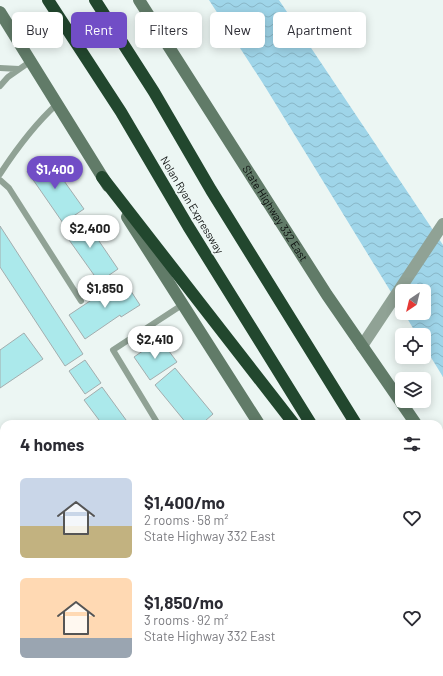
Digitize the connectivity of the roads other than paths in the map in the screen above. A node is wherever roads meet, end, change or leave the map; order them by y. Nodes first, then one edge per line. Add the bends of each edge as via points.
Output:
1 (48, 0) edge
2 (94, 0) edge
3 (139, 0) edge
4 (0, 12) edge
5 (31, 61) junction
6 (0, 68) edge
7 (20, 69) junction
8 (0, 86) edge
9 (57, 104) junction
10 (0, 174) edge
11 (102, 177) junction
12 (0, 180) edge
13 (443, 224) edge
14 (81, 301) dead end
15 (182, 305) junction
16 (362, 346) junction
17 (156, 420) edge
18 (256, 420) edge
19 (291, 420) edge
20 (309, 420) edge
21 (354, 420) edge
22 (413, 420) edge

1 - 20 highway, Nolan Ryan Expressway via 121,112 188,226
2 - 21 highway via 154,92
3 - 16 main road, State Highway 332 East
4 - 5 main road
5 - 7 lane
5 - 9 main road
6 - 7 lane
7 - 8 lane
9 - 10 lane via 16,148
9 - 11 main road
11 - 15 main road
11 - 19 highway
12 - 14 lane via 9,188
13 - 16 street
15 - 17 lane via 113,350
15 - 18 main road
16 - 22 main road, State Highway 332 East

